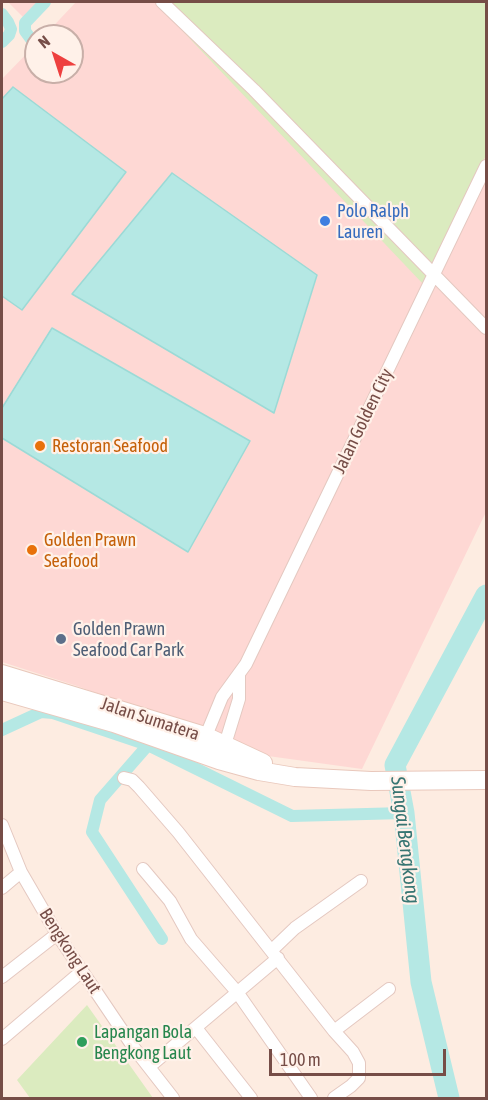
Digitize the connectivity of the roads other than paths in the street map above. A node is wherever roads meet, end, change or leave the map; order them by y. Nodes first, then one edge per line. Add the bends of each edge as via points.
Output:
1 (162, 2) edge
2 (486, 166) edge
3 (434, 274) junction
4 (486, 328) edge
5 (2, 674) edge
6 (239, 676) junction
7 (2, 691) edge
8 (202, 745) junction
9 (222, 753) junction
10 (124, 778) dead end
11 (486, 780) edge
12 (2, 825) edge
13 (142, 869) dead end
14 (21, 872) junction
15 (361, 881) dead end
16 (2, 888) edge
17 (57, 934) junction
18 (275, 954) junction
19 (82, 971) junction
20 (2, 977) edge
21 (389, 989) dead end
22 (237, 992) junction
23 (196, 1028) junction
24 (334, 1031) junction
25 (2, 1039) edge
26 (149, 1067) junction
27 (173, 1098) edge
28 (251, 1098) edge
29 (311, 1098) edge
30 (334, 1098) edge

1 - 3 street
2 - 3 street, Jalan Golden City
3 - 4 street
3 - 6 street, Jalan Golden City
5 - 8 main road, Jalan Sumatera
6 - 8 street, Jalan Golden City via 222,697
6 - 9 street, Jalan Golden City via 238,699
7 - 8 main road, Jalan Sumatera
8 - 9 main road, Jalan Sumatera
9 - 11 main road, Jalan Sumatera via 295,777
10 - 18 street via 132,780 178,832
12 - 14 street, Bengkong Laut
13 - 22 street via 170,901 191,939
14 - 16 street
14 - 17 street, Bengkong Laut
15 - 18 street via 295,928
17 - 19 street, Bengkong Laut
17 - 20 street
18 - 22 street
18 - 24 street
19 - 25 street
19 - 26 street, Bengkong Laut
21 - 24 street
22 - 23 street
22 - 29 street
23 - 26 street
23 - 28 street
24 - 30 street via 352,1052 360,1070 359,1078
26 - 27 street, Bengkong Laut

